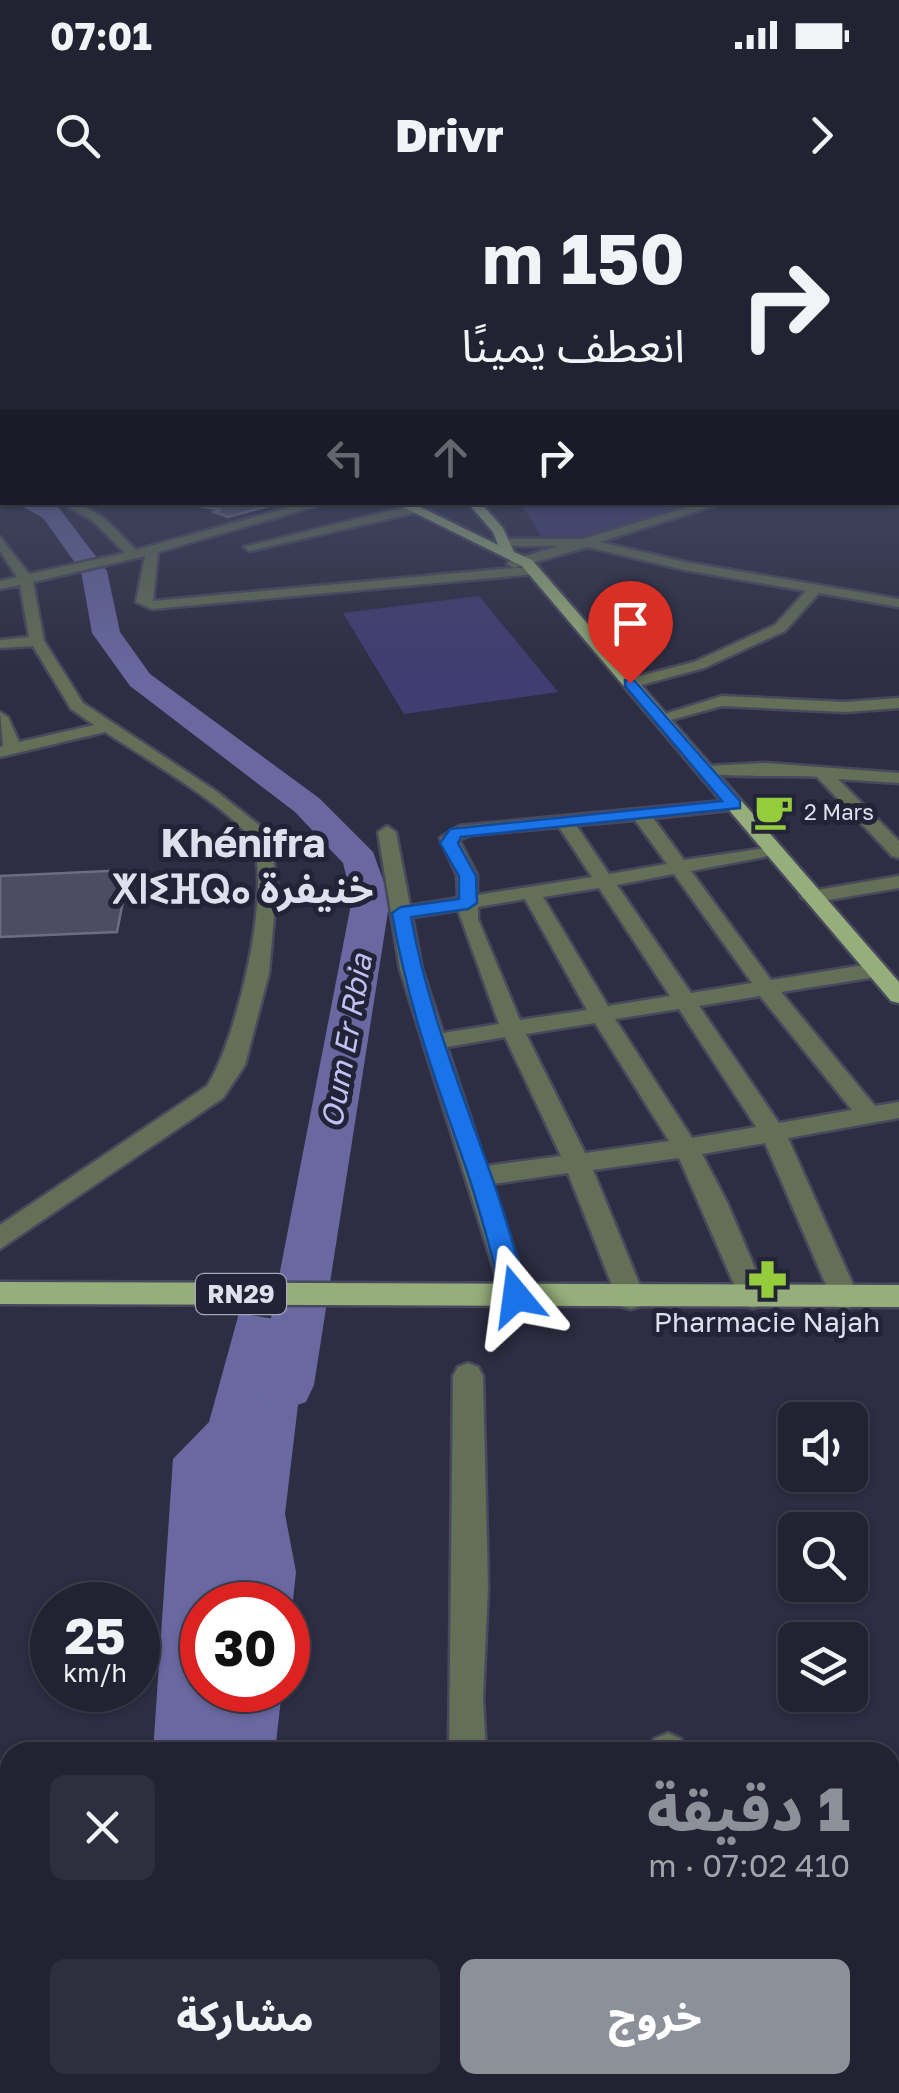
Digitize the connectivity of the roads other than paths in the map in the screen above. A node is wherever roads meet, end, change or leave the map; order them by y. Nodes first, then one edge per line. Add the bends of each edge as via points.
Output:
1 (72, 505) edge
2 (313, 505) edge
3 (405, 505) edge
4 (475, 505) edge
5 (709, 505) edge
6 (414, 509) junction
7 (0, 540) edge
8 (588, 543) junction
9 (250, 547) dead end
10 (507, 547) junction
11 (152, 550) junction
12 (129, 556) junction
13 (530, 566) junction
14 (26, 580) junction
15 (0, 586) edge
16 (815, 588) junction
17 (899, 603) edge
18 (36, 642) junction
19 (0, 644) edge
20 (630, 683) junction
21 (899, 703) edge
22 (0, 717) edge
23 (660, 718) junction
24 (105, 726) junction
25 (6, 750) edge
26 (820, 770) junction
27 (706, 771) junction
28 (896, 780) edge
29 (734, 805) junction
30 (642, 816) junction
31 (564, 821) junction
32 (387, 832) dead end
33 (772, 850) junction
34 (899, 852) edge
35 (675, 867) junction
36 (604, 882) junction
37 (899, 882) edge
38 (531, 893) junction
39 (811, 897) junction
40 (468, 903) junction
41 (401, 913) junction
42 (876, 970) junction
43 (766, 988) junction
44 (897, 992) edge
45 (684, 1003) junction
46 (602, 1016) junction
47 (514, 1030) junction
48 (432, 1042) junction
49 (899, 1110) edge
50 (869, 1116) junction
51 (774, 1134) junction
52 (686, 1148) junction
53 (577, 1163) junction
54 (480, 1176) junction
55 (0, 1239) edge
56 (0, 1293) edge
57 (516, 1296) junction
58 (899, 1296) edge
59 (753, 1297) junction
60 (631, 1298) junction
61 (845, 1298) junction
62 (468, 1376) dead end
63 (467, 1742) edge

1 - 12 street via 96,517
2 - 11 street
3 - 6 main road
4 - 10 main road
5 - 8 street
6 - 9 street
6 - 10 main road
7 - 14 street
8 - 10 street
8 - 13 street
8 - 16 street
10 - 13 main road
11 - 12 street
11 - 13 street via 146,604
12 - 14 street
13 - 20 main road
14 - 15 street
14 - 18 street
16 - 17 street
16 - 20 street via 768,634 699,665
18 - 19 street
18 - 24 street via 77,706
20 - 23 main road
21 - 23 street via 844,708 722,701
22 - 25 street
23 - 27 main road
24 - 25 street
24 - 55 street via 210,794 262,842 267,884 258,973 233,1065 215,1092
26 - 27 street
26 - 28 street
26 - 34 street
27 - 29 main road
29 - 30 street
29 - 33 main road
30 - 31 street
30 - 35 street
31 - 36 street
31 - 40 street via 452,835 449,843 468,876
32 - 41 street
33 - 35 street
33 - 39 main road
35 - 36 street
35 - 43 street
36 - 38 street
36 - 45 street
37 - 39 street
38 - 40 street
38 - 46 street
39 - 42 main road
40 - 41 street
40 - 47 street via 468,919
41 - 48 street
42 - 43 street
42 - 44 main road
43 - 45 street
43 - 50 street
45 - 46 street
45 - 51 street
46 - 47 street
46 - 52 street
47 - 48 street
47 - 53 street
48 - 54 street
49 - 50 street
50 - 51 street
51 - 52 street
51 - 61 street
52 - 53 street
52 - 59 street
53 - 54 street
53 - 60 street
54 - 57 street
56 - 57 main road, RN29
57 - 60 main road, RN29
58 - 61 main road, RN29
59 - 60 main road, RN29
59 - 61 main road, RN29
62 - 63 street

